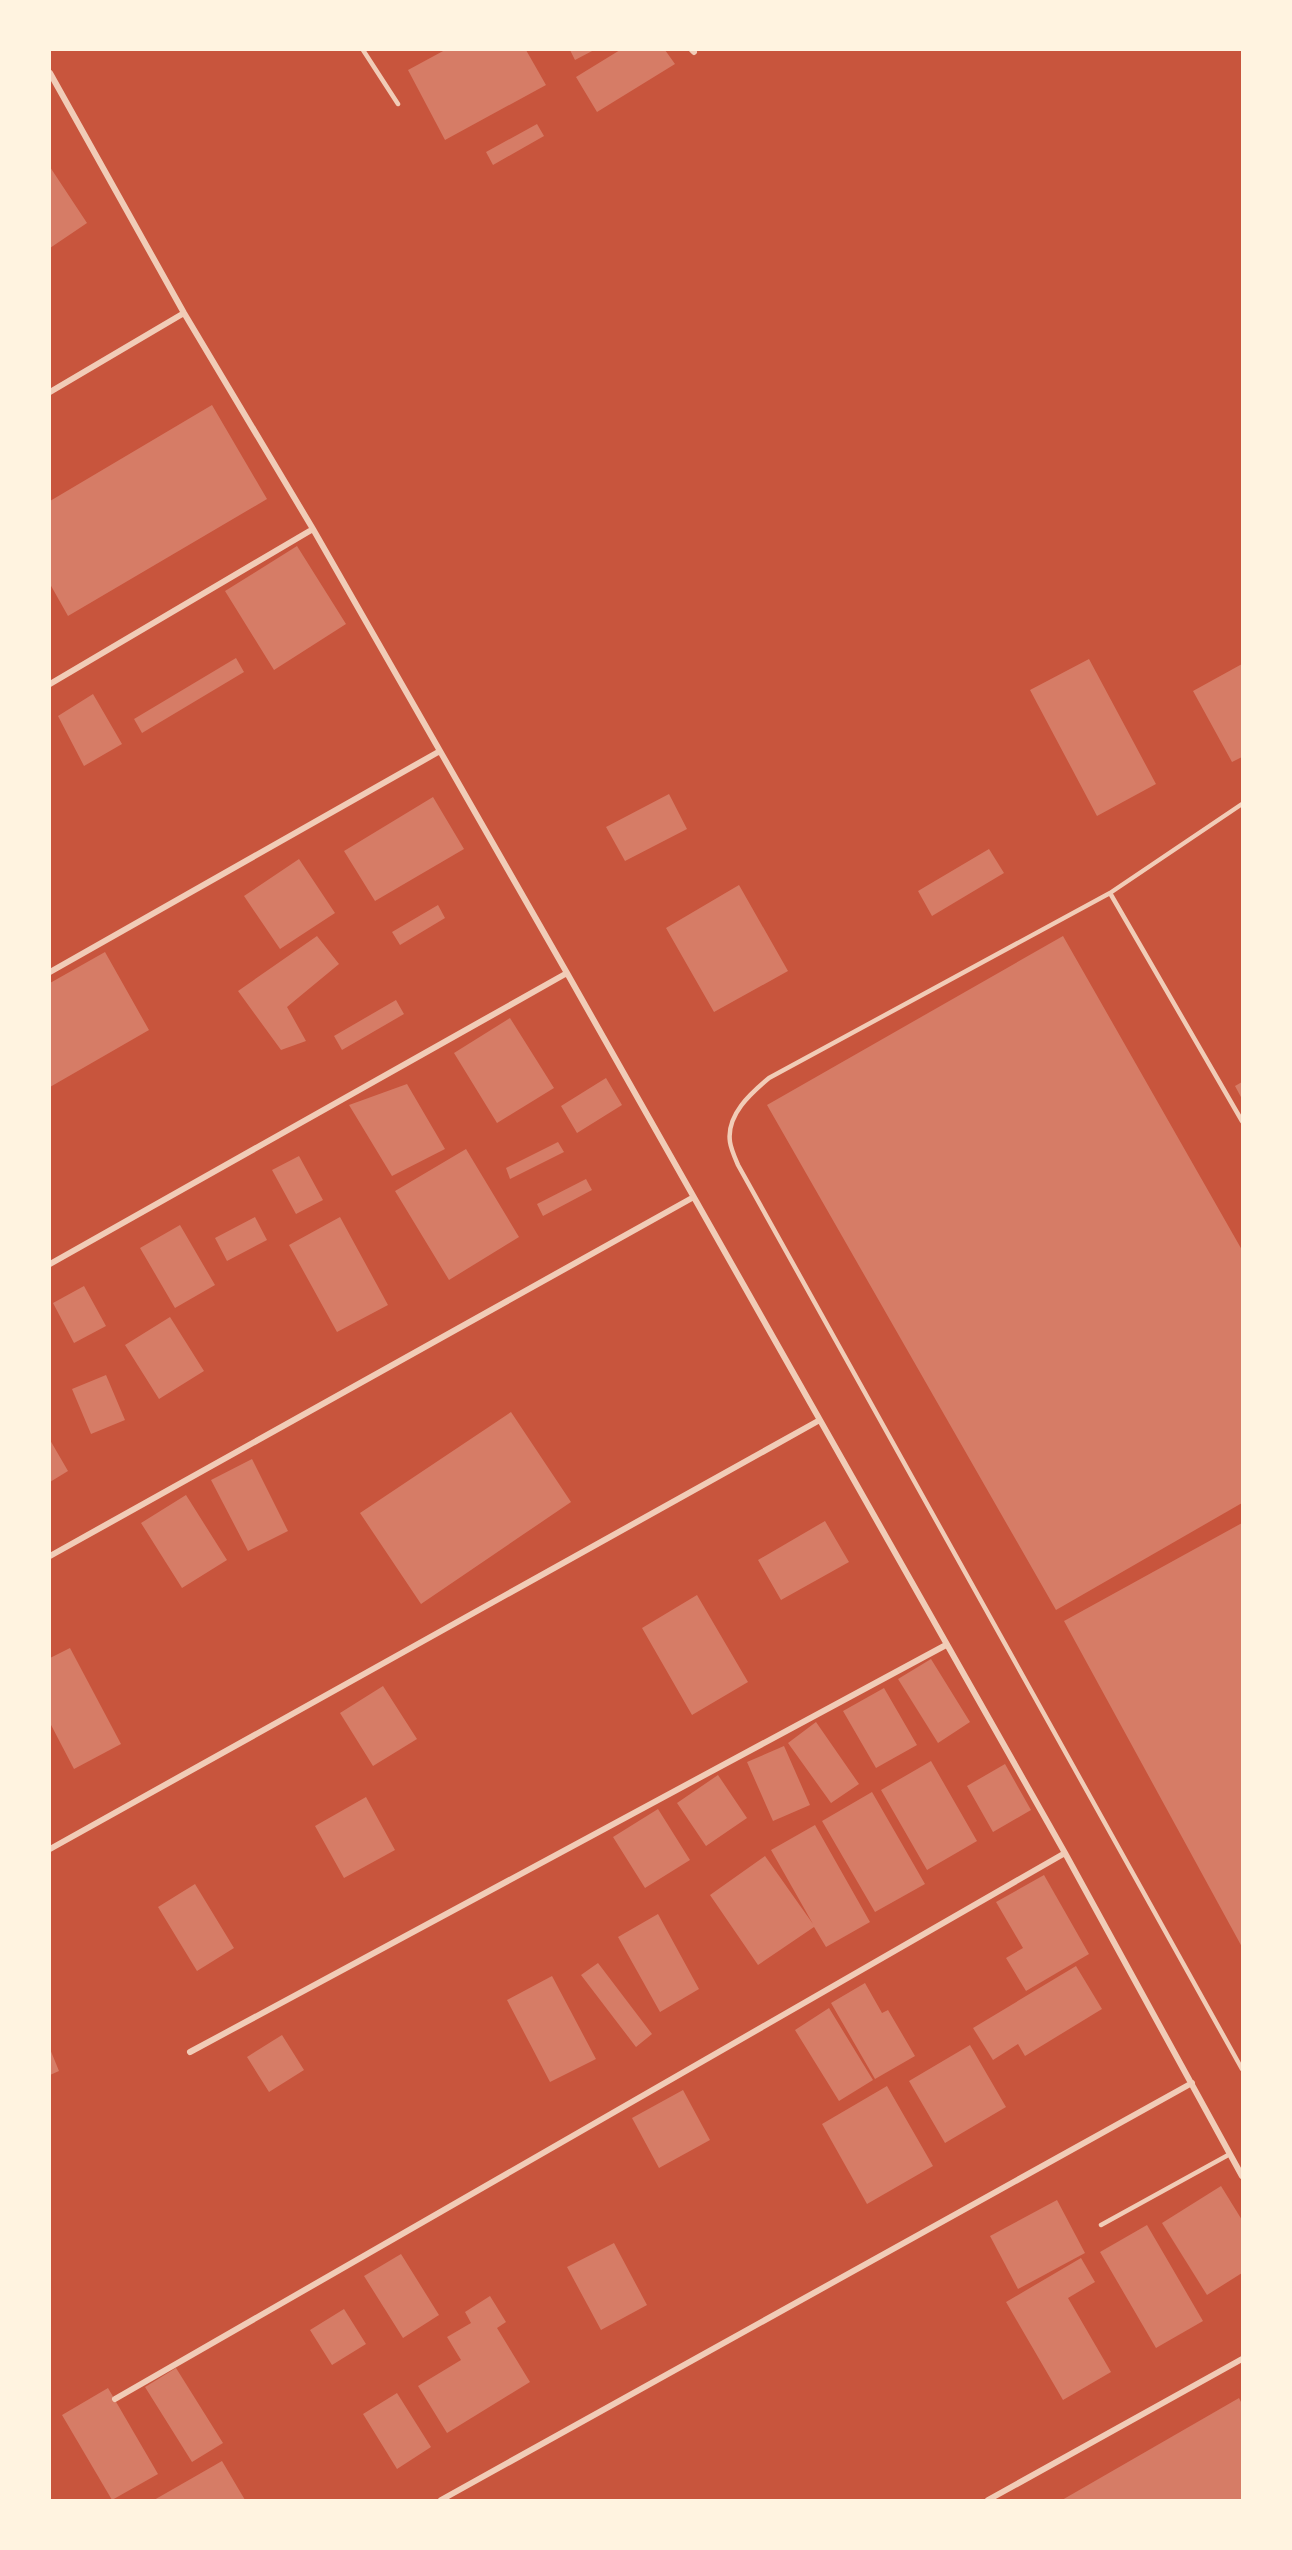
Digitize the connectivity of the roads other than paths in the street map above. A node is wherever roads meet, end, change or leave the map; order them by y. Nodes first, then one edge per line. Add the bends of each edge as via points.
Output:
1 (363, 50) edge
2 (50, 73) edge
3 (398, 104) dead end
4 (184, 313) junction
5 (50, 392) edge
6 (313, 528) junction
7 (50, 684) edge
8 (440, 751) junction
9 (1242, 804) edge
10 (1110, 893) junction
11 (50, 972) edge
12 (567, 973) junction
13 (1242, 1122) edge
14 (692, 1198) junction
15 (50, 1264) edge
16 (818, 1421) junction
17 (50, 1556) edge
18 (946, 1645) junction
19 (50, 1849) edge
20 (1065, 1853) junction
21 (190, 2052) dead end
22 (1242, 2069) edge
23 (1192, 2083) junction
24 (1230, 2154) junction
25 (1242, 2176) edge
26 (1101, 2225) dead end
27 (1242, 2359) edge
28 (115, 2399) dead end
29 (441, 2500) edge
30 (988, 2500) edge

1 - 3 lane
2 - 4 street
4 - 5 street
4 - 6 street
6 - 7 street
6 - 8 street
8 - 11 street
8 - 12 street
9 - 10 lane
10 - 13 lane
10 - 22 lane via 769,1078 739,1108 730,1141 738,1165
12 - 14 street
12 - 15 street
14 - 16 street
14 - 17 street
16 - 18 street
16 - 19 street
18 - 20 street
18 - 21 street
20 - 23 street
20 - 28 street
23 - 24 street
23 - 29 street
24 - 25 street
24 - 26 lane
27 - 30 street

